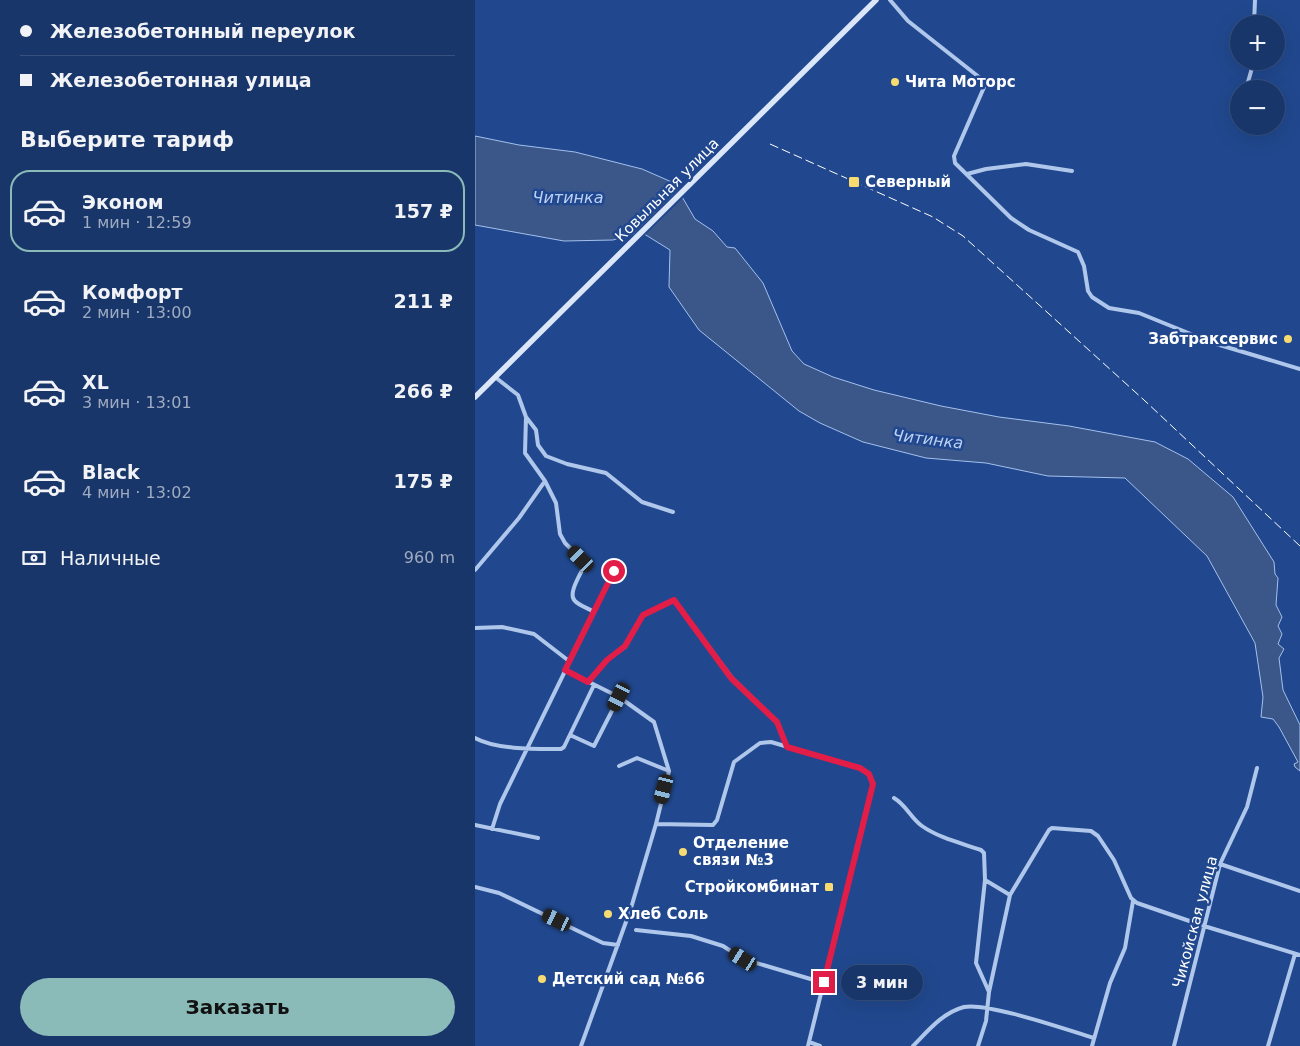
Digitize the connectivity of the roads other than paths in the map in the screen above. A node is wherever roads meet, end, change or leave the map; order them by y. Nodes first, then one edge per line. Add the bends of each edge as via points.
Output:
1 (876, 0) edge
2 (890, 0) edge
3 (1255, 0) edge
4 (1255, 15) edge
5 (1072, 171) dead end
6 (967, 174) junction
7 (1300, 369) edge
8 (495, 377) junction
9 (475, 397) edge
10 (525, 418) junction
11 (545, 481) junction
12 (673, 512) dead end
13 (475, 570) edge
14 (614, 571) dead end
15 (594, 612) junction
16 (475, 628) edge
17 (569, 661) junction
18 (565, 670) junction
19 (588, 682) junction
20 (594, 686) junction
21 (619, 697) junction
22 (569, 735) junction
23 (475, 738) edge
24 (787, 747) junction
25 (527, 749) junction
26 (619, 766) dead end
27 (1257, 768) dead end
28 (669, 771) junction
29 (894, 798) dead end
30 (656, 824) junction
31 (475, 825) edge
32 (492, 829) junction
33 (538, 838) dead end
34 (1220, 864) junction
35 (985, 880) junction
36 (475, 887) edge
37 (1300, 891) edge
38 (1011, 896) junction
39 (1133, 901) junction
40 (1204, 926) junction
41 (636, 930) dead end
42 (618, 944) junction
43 (1295, 954) junction
44 (1300, 956) edge
45 (824, 982) junction
46 (989, 992) junction
47 (989, 1009) junction
48 (1094, 1038) junction
49 (808, 1044) edge
50 (581, 1046) edge
51 (820, 1046) edge
52 (913, 1046) edge
53 (978, 1046) edge
54 (1092, 1046) edge
55 (1174, 1046) edge
56 (1268, 1046) edge

1 - 8 main road, Ковыльная улица
2 - 6 street via 908,21 984,81 954,156 955,163
3 - 4 street
5 - 6 street via 1026,164
6 - 7 street via 1011,218 1029,230 1078,252 1088,292 1109,308 1139,312 1213,343
8 - 9 main road, Ковыльная улица
8 - 10 street via 518,395
10 - 11 street via 525,454
10 - 12 street via 536,430 538,444 546,456 606,473 642,502
11 - 13 street
11 - 15 street via 556,503 560,534 584,566 573,597
14 - 15 street
15 - 17 street
16 - 17 street via 502,627 534,634
17 - 18 street
18 - 19 street
18 - 25 street
19 - 20 street
19 - 24 street via 607,660 625,646 643,615 674,600 731,678 777,722
20 - 21 street
20 - 22 street
21 - 22 street via 594,746
21 - 28 street via 654,722
22 - 25 street via 561,749
23 - 25 street
24 - 30 street via 771,742 760,743 734,762 713,825
24 - 45 street via 860,768 869,774 873,784
25 - 32 street via 500,804
26 - 28 street via 637,758
27 - 34 street, Чикойская улица via 1247,807
28 - 30 street
29 - 35 street via 913,819 936,835 981,850 985,857
30 - 42 street
31 - 32 street
32 - 33 street
34 - 37 street
34 - 40 street, Чикойская улица
35 - 38 street
35 - 46 street via 976,963
36 - 42 street via 499,893 603,943
38 - 39 street via 1052,828 1091,831 1098,836 1114,860
38 - 46 street
39 - 40 street
39 - 48 street via 1125,948 1110,983
40 - 43 street
40 - 55 street, Чикойская улица
41 - 45 street via 691,936 723,946 743,959
42 - 50 street
43 - 44 street
43 - 56 street
45 - 49 street
46 - 47 street
47 - 48 street
47 - 52 street via 965,1007 952,1012
47 - 53 street
48 - 54 street
49 - 51 street

